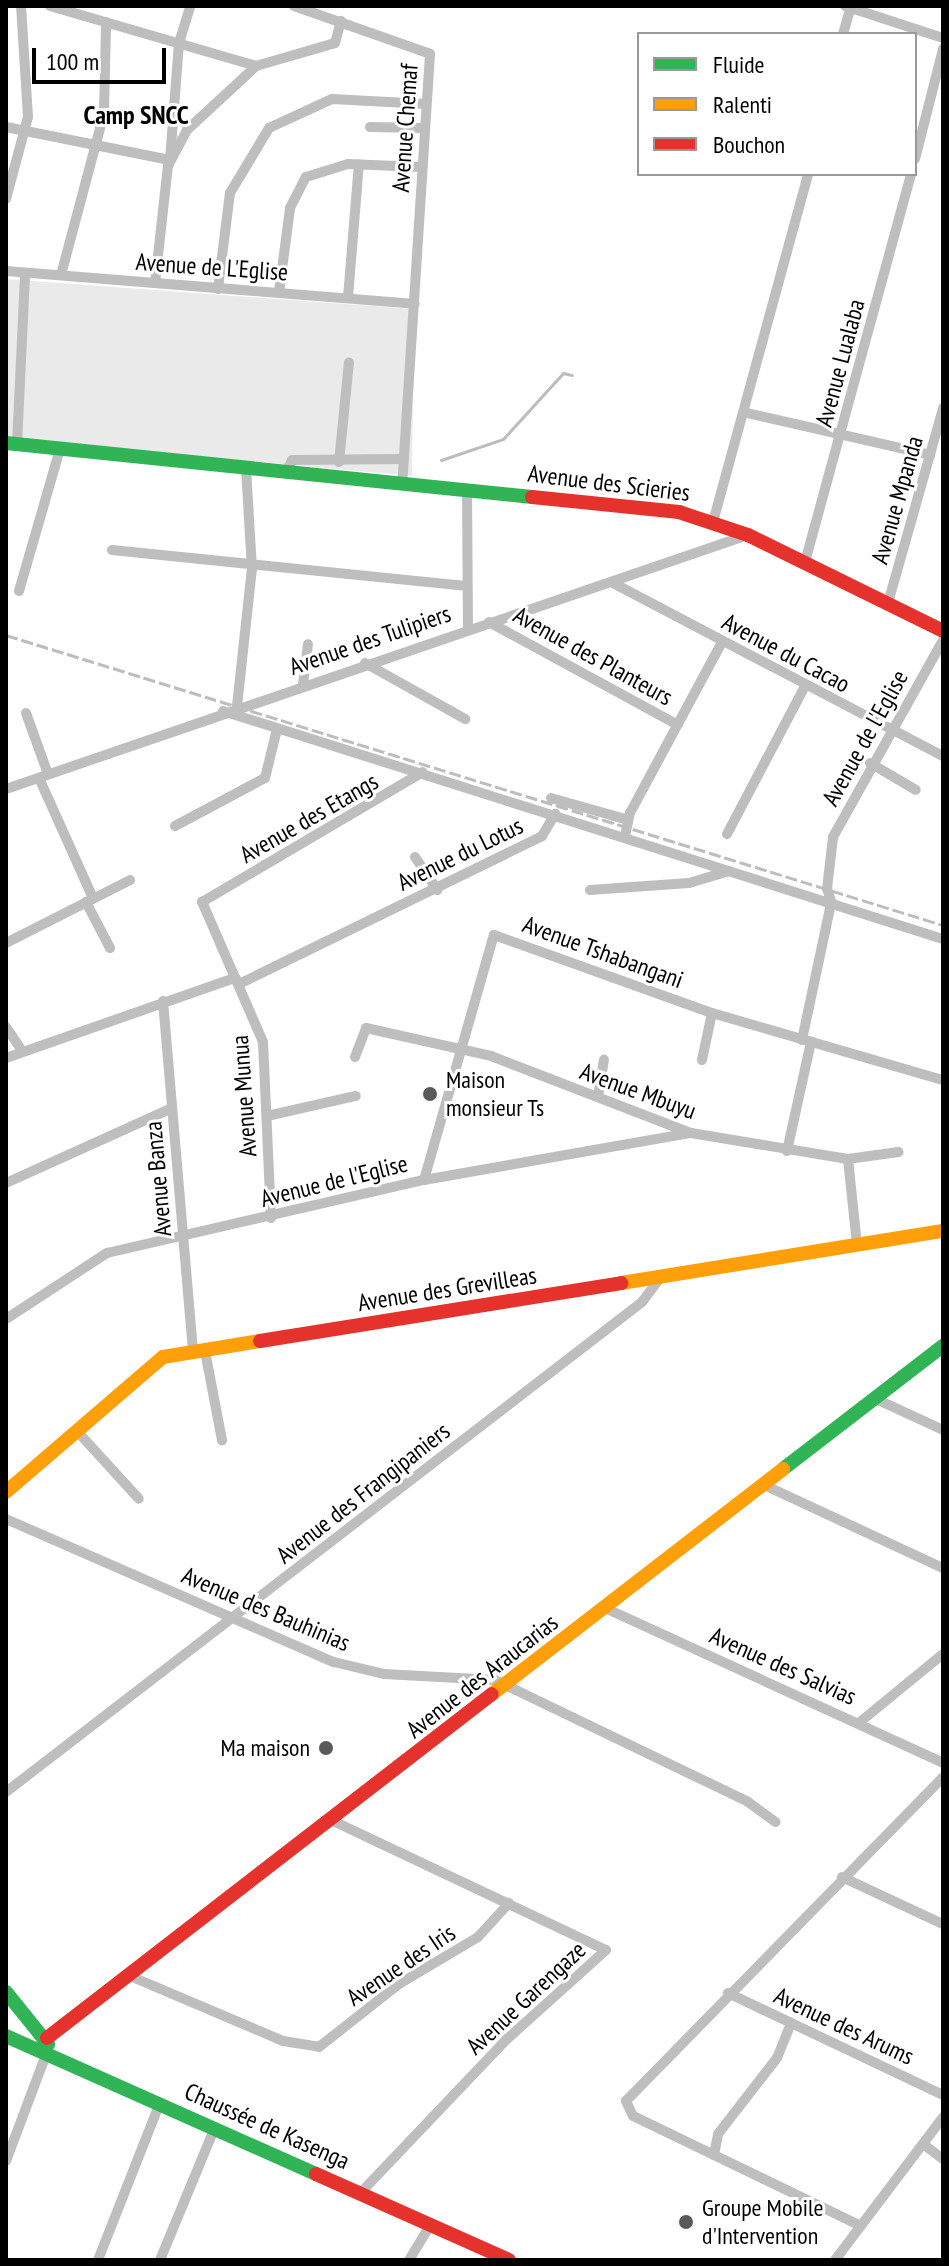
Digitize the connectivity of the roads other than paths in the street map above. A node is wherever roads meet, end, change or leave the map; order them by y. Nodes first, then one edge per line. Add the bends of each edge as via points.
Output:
1 (21, 6) edge
2 (50, 6) edge
3 (190, 6) edge
4 (294, 6) edge
5 (849, 7) edge
6 (341, 21) junction
7 (106, 22) junction
8 (843, 32) edge
9 (943, 38) edge
10 (179, 43) junction
11 (943, 49) edge
12 (256, 66) junction
13 (426, 104) junction
14 (6, 127) edge
15 (370, 127) dead end
16 (424, 128) junction
17 (26, 130) junction
18 (97, 145) junction
19 (917, 151) edge
20 (170, 160) junction
21 (359, 164) junction
22 (421, 167) junction
23 (807, 176) edge
24 (910, 176) edge
25 (6, 199) edge
26 (6, 271) edge
27 (25, 274) junction
28 (61, 275) junction
29 (155, 283) junction
30 (218, 289) junction
31 (279, 292) junction
32 (348, 297) junction
33 (415, 304) junction
34 (349, 362) dead end
35 (943, 408) edge
36 (747, 413) junction
37 (840, 435) junction
38 (12, 444) edge
39 (60, 449) junction
40 (930, 457) junction
41 (404, 459) junction
42 (339, 462) junction
43 (943, 462) edge
44 (246, 468) junction
45 (286, 472) junction
46 (402, 482) junction
47 (467, 489) junction
48 (713, 522) junction
49 (748, 535) junction
50 (112, 550) dead end
51 (805, 562) junction
52 (252, 569) junction
53 (613, 583) junction
54 (465, 586) junction
55 (19, 591) dead end
56 (888, 603) junction
57 (489, 622) junction
58 (468, 629) junction
59 (943, 631) edge
60 (943, 640) edge
61 (722, 642) junction
62 (308, 644) dead end
63 (365, 663) junction
64 (303, 684) junction
65 (805, 686) junction
66 (237, 706) junction
67 (223, 711) junction
68 (26, 713) dead end
69 (465, 719) dead end
70 (678, 725) junction
71 (277, 729) junction
72 (890, 730) junction
73 (943, 756) edge
74 (870, 763) junction
75 (423, 772) junction
76 (44, 776) junction
77 (6, 789) edge
78 (916, 790) dead end
79 (551, 798) dead end
80 (555, 814) junction
81 (628, 820) junction
82 (175, 826) dead end
83 (727, 834) dead end
84 (625, 836) junction
85 (415, 857) dead end
86 (729, 871) junction
87 (130, 880) dead end
88 (437, 890) junction
89 (590, 890) dead end
90 (212, 895) joint
91 (90, 900) junction
92 (832, 904) junction
93 (943, 939) edge
94 (6, 943) edge
95 (110, 948) dead end
96 (237, 981) junction
97 (163, 1001) junction
98 (712, 1013) junction
99 (6, 1027) edge
100 (806, 1041) junction
101 (459, 1047) junction
102 (22, 1051) junction
103 (355, 1057) dead end
104 (6, 1058) edge
105 (604, 1059) dead end
106 (702, 1060) dead end
107 (943, 1080) edge
108 (356, 1096) dead end
109 (598, 1097) junction
110 (172, 1108) junction
111 (267, 1116) junction
112 (691, 1133) junction
113 (787, 1151) junction
114 (899, 1152) dead end
115 (848, 1159) junction
116 (424, 1180) junction
117 (6, 1183) edge
118 (271, 1218) junction
119 (943, 1231) edge
120 (182, 1236) junction
121 (857, 1245) junction
122 (661, 1277) junction
123 (6, 1319) edge
124 (943, 1346) edge
125 (199, 1352) junction
126 (876, 1399) junction
127 (76, 1430) junction
128 (943, 1430) edge
129 (222, 1440) dead end
130 (764, 1485) junction
131 (6, 1492) edge
132 (139, 1499) dead end
133 (6, 1519) edge
134 (943, 1568) edge
135 (605, 1608) junction
136 (234, 1618) junction
137 (943, 1654) edge
138 (505, 1687) junction
139 (860, 1722) junction
140 (943, 1763) edge
141 (943, 1777) edge
142 (6, 1792) edge
143 (331, 1820) junction
144 (776, 1822) dead end
145 (842, 1877) junction
146 (509, 1903) junction
147 (943, 1924) edge
148 (130, 1976) junction
149 (6, 1992) edge
150 (728, 1993) junction
151 (791, 2023) junction
152 (6, 2036) edge
153 (47, 2045) junction
154 (943, 2095) edge
155 (160, 2103) junction
156 (943, 2117) edge
157 (215, 2127) junction
158 (923, 2144) junction
159 (714, 2155) junction
160 (943, 2159) edge
161 (6, 2161) edge
162 (362, 2191) junction
163 (431, 2224) junction
164 (861, 2226) junction
165 (486, 2256) edge
166 (98, 2260) edge
167 (160, 2260) edge
168 (409, 2260) edge
169 (509, 2260) edge
170 (835, 2260) edge

1 - 17 street
2 - 7 street
3 - 10 street
4 - 6 street, Avenue Chemaf
5 - 8 street
5 - 9 street
6 - 12 street via 332,44
6 - 13 street, Avenue Chemaf via 428,49
7 - 10 street
7 - 18 street
10 - 12 street
10 - 20 street
11 - 19 street
12 - 20 street via 198,114
13 - 16 street, Avenue Chemaf
13 - 30 street via 332,99 269,128 230,193
14 - 17 street
15 - 16 street
16 - 22 street, Avenue Chemaf
17 - 18 street
17 - 25 street
18 - 20 street
18 - 28 street
20 - 29 street
21 - 22 street
21 - 31 street via 320,168 296,190
21 - 32 street
22 - 33 street, Avenue Chemaf
23 - 36 street
24 - 37 street, Avenue Lualaba
26 - 27 street, Avenue de L'Eglise
27 - 28 street, Avenue de L'Eglise
27 - 38 street
28 - 29 street, Avenue de L'Eglise
29 - 30 street, Avenue de L'Eglise
30 - 31 street, Avenue de L'Eglise
31 - 32 street, Avenue de L'Eglise
32 - 33 street, Avenue de L'Eglise
33 - 41 street, Avenue Chemaf
34 - 42 street
35 - 40 street, Avenue Mpanda
36 - 37 street
36 - 48 street
37 - 40 street
37 - 51 street, Avenue Lualaba
38 - 39 street, Avenue des Scieries
39 - 44 street, Avenue des Scieries
39 - 55 street
40 - 43 street
40 - 56 street, Avenue Mpanda
41 - 42 street
41 - 46 street, Avenue Chemaf
42 - 45 street via 292,460
44 - 45 street, Avenue des Scieries
44 - 52 street
45 - 46 street, Avenue des Scieries
46 - 47 street, Avenue des Scieries
47 - 48 street, Avenue des Scieries via 652,507
47 - 54 street
48 - 49 street, Avenue des Scieries
49 - 51 street, Avenue des Scieries
49 - 53 street, Avenue des Tulipiers
50 - 52 street
51 - 56 street, Avenue des Scieries
52 - 54 street
52 - 66 street
53 - 57 street, Avenue des Tulipiers
53 - 61 street, Avenue du Cacao
54 - 58 street
56 - 59 street, Avenue des Scieries
57 - 58 street, Avenue des Tulipiers
57 - 70 street, Avenue des Planteurs
58 - 63 street, Avenue des Tulipiers
60 - 72 street, Avenue de l'Eglise
61 - 65 street, Avenue du Cacao
61 - 70 street
62 - 64 street
63 - 64 street, Avenue des Tulipiers
63 - 69 street
64 - 66 street, Avenue des Tulipiers
65 - 72 street, Avenue du Cacao
65 - 83 street
66 - 67 street, Avenue des Tulipiers
67 - 71 street, Avenue des Etangs
67 - 76 street, Avenue des Tulipiers
68 - 76 street
70 - 81 street
71 - 75 street, Avenue des Etangs
71 - 82 street via 265,778
72 - 73 street, Avenue du Cacao
72 - 74 street, Avenue de l'Eglise
74 - 78 street
74 - 92 street, Avenue de l'Eglise via 833,837 827,889
75 - 80 street, Avenue des Etangs
75 - 90 street, Avenue des Etangs
76 - 77 street, Avenue des Tulipiers
76 - 91 street
79 - 81 street
80 - 84 street, Avenue du Lotus
80 - 88 street, Avenue du Lotus via 542,836
81 - 84 street
84 - 86 street, Avenue du Lotus
85 - 88 street
86 - 89 street via 689,883
86 - 92 street, Avenue du Lotus
87 - 91 street
88 - 96 street, Avenue du Lotus
90 - 96 street, Avenue Munua via 201,905
91 - 94 street
91 - 95 street
92 - 93 street, Avenue du Lotus
92 - 100 street, Avenue de l'Eglise
96 - 97 street, Avenue du Lotus
96 - 111 street, Avenue Munua via 263,1042
97 - 102 street, Avenue du Lotus
97 - 110 street, Avenue Banza
98 - 100 street, Avenue Tshabangani
98 - 101 street, Avenue Tshabangani via 497,935
98 - 106 street
99 - 102 street
100 - 107 street, Avenue Tshabangani
100 - 113 street, Avenue de l'Eglise
101 - 103 street, Avenue Mbuyu via 366,1028
101 - 109 street, Avenue Mbuyu
101 - 116 street, Avenue Tshabangani
102 - 104 street, Avenue du Lotus
105 - 109 street
108 - 111 street
109 - 112 street, Avenue Mbuyu
110 - 117 street
110 - 120 street, Avenue Banza
111 - 118 street, Avenue Munua
112 - 113 street, Avenue Mbuyu
112 - 116 street, Avenue de l'Eglise
113 - 115 street, Avenue Mbuyu
114 - 115 street, Avenue Mbuyu
115 - 121 street
116 - 118 street, Avenue de l'Eglise
118 - 120 street, Avenue de l'Eglise
119 - 121 street, Avenue des Grevilleas
120 - 123 street, Avenue de l'Eglise via 96,1256
120 - 125 street, Avenue Banza
121 - 122 street, Avenue des Grevilleas
122 - 125 street, Avenue des Grevilleas
122 - 136 street, Avenue des Frangipaniers via 642,1302
124 - 126 street, Avenue des Araucarias
125 - 127 street, Avenue des Grevilleas via 150,1364
125 - 129 street, Avenue Banza
126 - 128 street
126 - 130 street, Avenue des Araucarias
127 - 131 street, Avenue des Grevilleas
127 - 132 street
130 - 134 street
130 - 135 street, Avenue des Araucarias
133 - 136 street, Avenue des Bauhinias
135 - 138 street, Avenue des Araucarias
135 - 139 street, Avenue des Salvias
136 - 138 street, Avenue des Bauhinias via 352,1668 484,1677
136 - 142 street, Avenue des Frangipaniers
137 - 139 street
138 - 143 street, Avenue des Araucarias
138 - 144 street, Avenue des Bauhinias via 748,1802
139 - 140 street, Avenue des Salvias
141 - 145 street
143 - 146 street, Avenue Garengaze
143 - 148 street, Avenue des Araucarias
145 - 147 street
145 - 150 street
146 - 148 street, Avenue des Iris via 478,1937 391,1990 319,2047 283,2041
146 - 162 street, Avenue Garengaze via 606,1951 507,2039
148 - 153 street, Avenue des Araucarias
149 - 153 street
150 - 151 street, Avenue des Arums
150 - 159 street via 628,2098 633,2116
151 - 154 street, Avenue des Arums
151 - 159 street via 777,2058 718,2134
152 - 153 street, Chaussée de Kasenga
153 - 155 street, Chaussée de Kasenga
153 - 161 street
155 - 157 street, Chaussée de Kasenga
155 - 166 street
156 - 158 street
157 - 162 street, Chaussée de Kasenga
157 - 167 street
158 - 160 street
158 - 164 street
159 - 164 street
162 - 163 street, Chaussée de Kasenga
163 - 165 street, Chaussée de Kasenga
163 - 168 street
164 - 170 street
165 - 169 street, Chaussée de Kasenga

